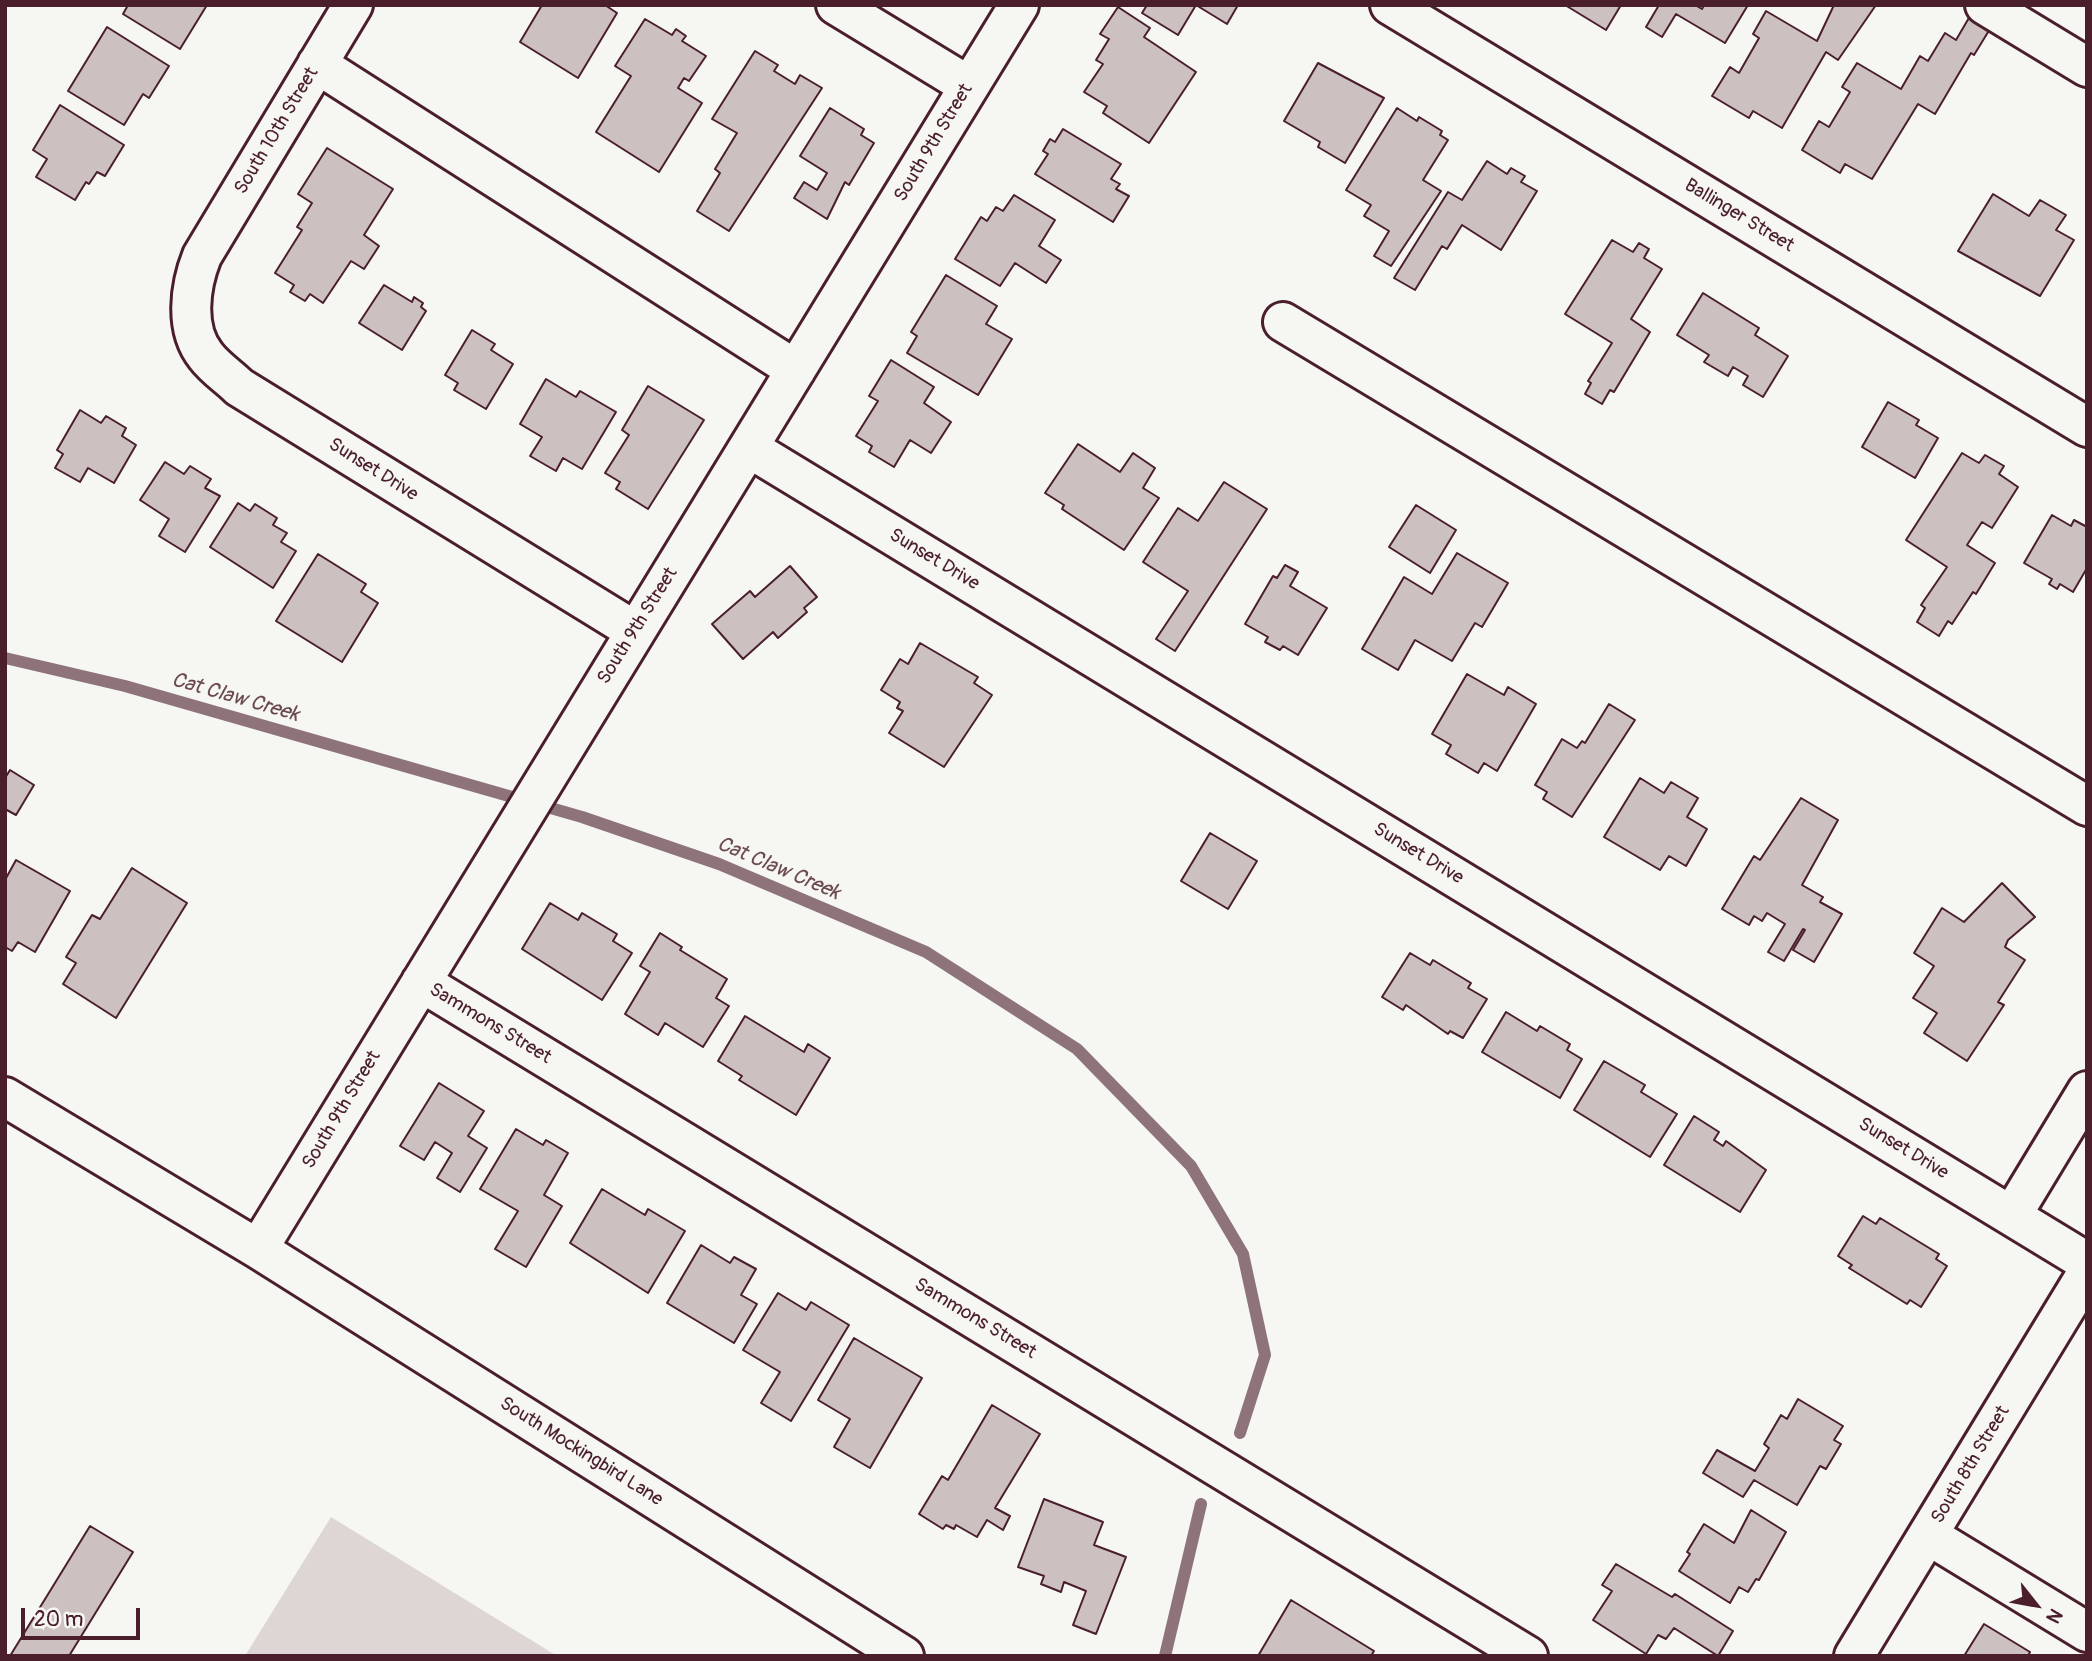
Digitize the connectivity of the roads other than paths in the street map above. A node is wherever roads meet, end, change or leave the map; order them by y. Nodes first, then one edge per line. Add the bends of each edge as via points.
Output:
1 (352, 5) edge
2 (836, 5) edge
3 (1019, 5) edge
4 (1390, 5) edge
5 (1985, 5) edge
6 (317, 64) junction
7 (2087, 67) edge
8 (969, 86) junction
9 (202, 256) joint
10 (1283, 322) dead end
11 (796, 370) junction
12 (2087, 426) edge
13 (749, 447) junction
14 (635, 631) junction
15 (2087, 806) edge
16 (421, 982) junction
17 (2087, 1091) edge
18 (5, 1097) edge
19 (2012, 1215) junction
20 (258, 1249) junction
21 (2087, 1262) edge
22 (2087, 1273) edge
23 (1928, 1535) junction
24 (2087, 1632) edge
25 (904, 1656) edge
26 (1528, 1656) edge
27 (1854, 1656) edge

1 - 6 street, South 10th Street
2 - 8 street
3 - 8 street, South 9th Street
4 - 12 street, Ballinger Street
5 - 7 street
6 - 9 street, South 10th Street
6 - 11 street
8 - 11 street, South 9th Street
9 - 14 street, Sunset Drive via 193,280 192,319 205,355 239,387
10 - 15 street
11 - 13 street, South 9th Street
13 - 14 street, South 9th Street
13 - 19 street, Sunset Drive
14 - 16 street, South 9th Street
16 - 20 street, South 9th Street
16 - 26 street, Sammons Street
17 - 19 street
18 - 20 street
19 - 21 street, Sunset Drive
20 - 25 street, South Mockingbird Lane
22 - 23 street, South 8th Street
23 - 24 street
23 - 27 street, South 8th Street

